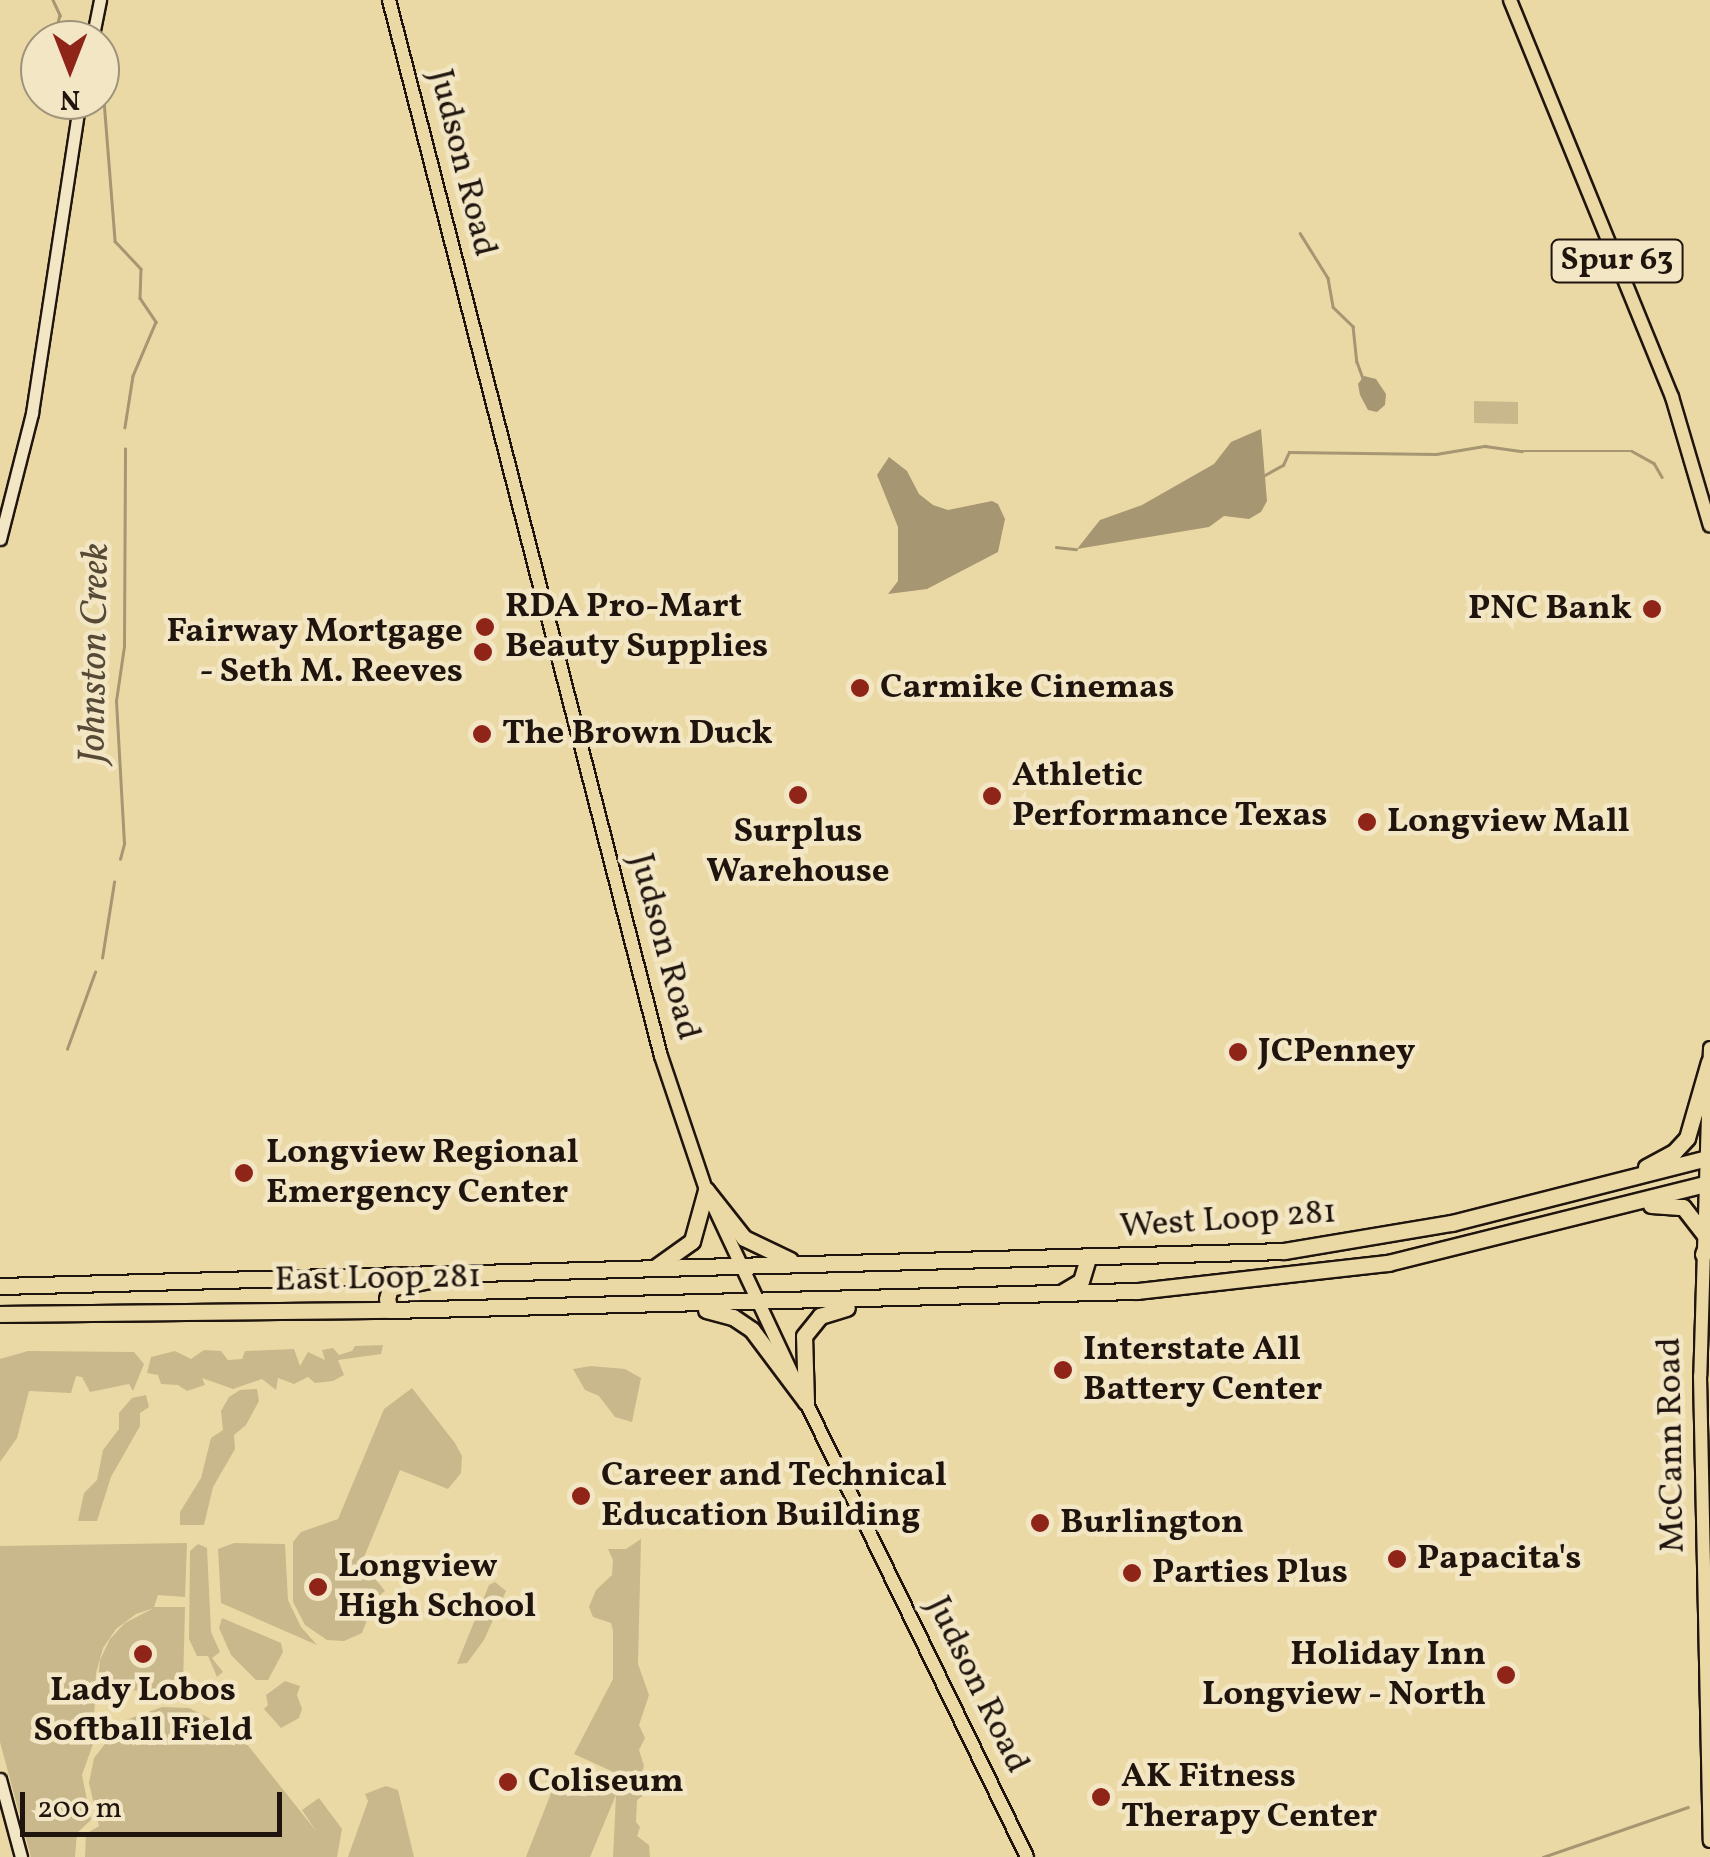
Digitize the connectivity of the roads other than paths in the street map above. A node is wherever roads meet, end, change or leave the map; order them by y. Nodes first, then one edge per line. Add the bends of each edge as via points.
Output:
1 (390, 0) edge
2 (1510, 0) edge
3 (77, 120) edge
4 (1710, 526) edge
5 (0, 538) edge
6 (1710, 1048) edge
7 (1710, 1062) edge
8 (1709, 1108) edge
9 (1708, 1157) edge
10 (1618, 1181) junction
11 (1708, 1184) edge
12 (706, 1190) junction
13 (1622, 1206) junction
14 (1707, 1235) edge
15 (1703, 1254) joint
16 (1088, 1258) junction
17 (808, 1264) junction
18 (739, 1266) junction
19 (654, 1267) junction
20 (462, 1272) junction
21 (0, 1286) edge
22 (1052, 1296) junction
23 (896, 1298) junction
24 (757, 1302) junction
25 (672, 1304) junction
26 (390, 1310) junction
27 (0, 1314) edge
28 (806, 1402) junction
29 (0, 1779) edge
30 (1710, 1841) edge
31 (20, 1857) edge
32 (1027, 1857) edge

1 - 12 main road, Judson Road via 661,1056
2 - 4 main road, Spur 63 via 1672,397
3 - 5 street via 35,399
6 - 7 main road
7 - 8 main road
7 - 10 highway via 1682,1145
8 - 9 main road
9 - 10 highway, West Loop 281
9 - 11 main road
10 - 16 highway, West Loop 281 via 1452,1224 1334,1245
11 - 13 highway, West Loop 281
11 - 14 main road
12 - 17 highway via 751,1244
12 - 18 main road, Judson Road
12 - 19 highway via 692,1241
13 - 14 highway via 1679,1205
13 - 22 highway, West Loop 281 via 1354,1269
14 - 15 highway
15 - 30 main road, McCann Road
16 - 17 highway, West Loop 281
16 - 22 highway via 1081,1281
17 - 18 highway, West Loop 281
18 - 19 highway, East Loop 281
18 - 24 main road, Judson Road
19 - 20 highway, East Loop 281
20 - 21 highway, East Loop 281
20 - 26 highway via 393,1286
22 - 23 highway, West Loop 281
23 - 24 highway, West Loop 281
23 - 28 highway via 834,1309 814,1321 802,1347
24 - 25 highway, East Loop 281
24 - 28 main road, Judson Road
25 - 26 highway, East Loop 281
25 - 28 highway via 742,1322
26 - 27 highway, East Loop 281
28 - 32 main road, Judson Road
29 - 31 street

